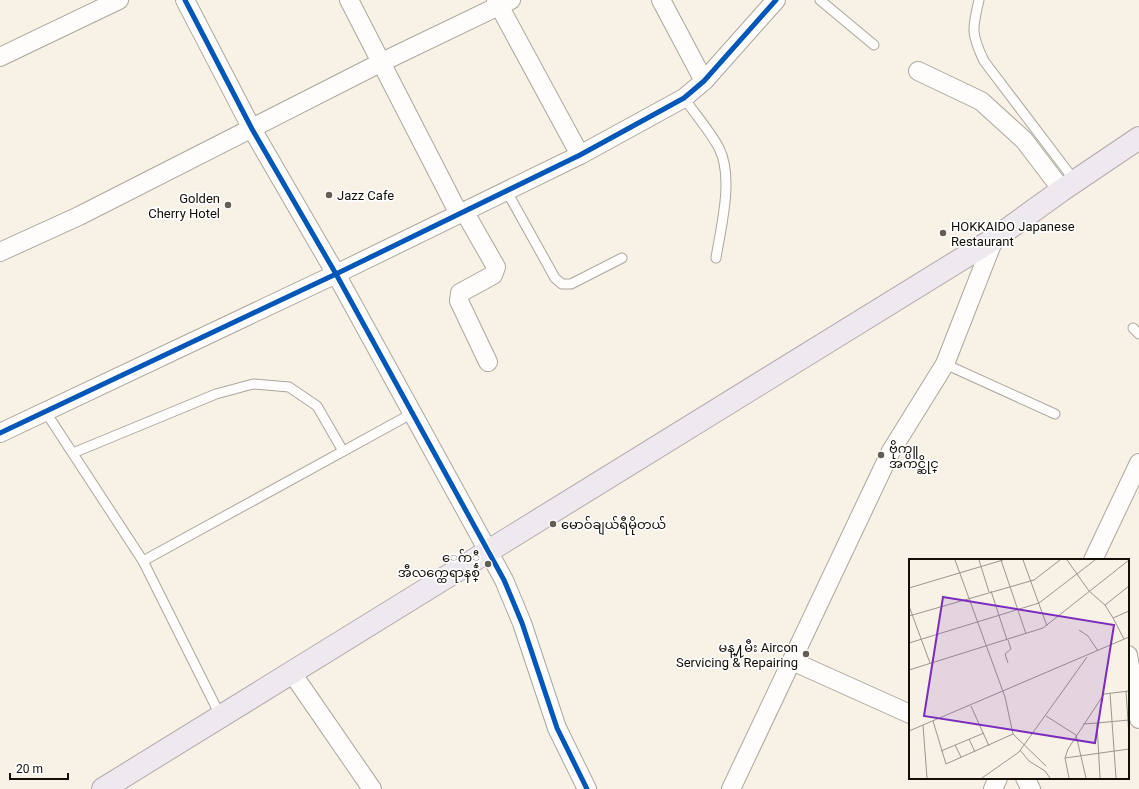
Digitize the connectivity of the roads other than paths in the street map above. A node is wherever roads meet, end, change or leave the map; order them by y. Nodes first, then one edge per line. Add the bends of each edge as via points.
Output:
1 (119, 0) edge
2 (185, 0) edge
3 (349, 0) edge
4 (661, 0) edge
5 (776, 0) edge
6 (820, 0) edge
7 (979, 0) edge
8 (502, 2) edge
9 (874, 45) dead end
10 (0, 57) edge
11 (380, 63) junction
12 (918, 71) dead end
13 (704, 81) junction
14 (684, 98) junction
15 (252, 129) junction
16 (1139, 138) edge
17 (580, 155) junction
18 (1069, 186) junction
19 (506, 190) junction
20 (461, 212) junction
21 (994, 238) junction
22 (0, 252) edge
23 (622, 258) dead end
24 (716, 258) dead end
25 (336, 274) junction
26 (488, 362) dead end
27 (945, 364) junction
28 (45, 411) junction
29 (411, 414) junction
30 (1055, 414) dead end
31 (0, 433) edge
32 (343, 451) junction
33 (72, 453) junction
34 (1139, 463) edge
35 (486, 551) junction
36 (1093, 559) edge
37 (143, 561) junction
38 (1132, 654) edge
39 (792, 661) junction
40 (292, 673) junction
41 (909, 714) edge
42 (220, 715) junction
43 (1139, 719) edge
44 (998, 779) edge
45 (1026, 779) edge
46 (103, 789) edge
47 (372, 789) edge
48 (587, 789) edge
49 (731, 789) edge
50 (993, 789) edge
51 (1031, 789) edge

1 - 10 street
2 - 15 street
3 - 11 street
4 - 13 street
5 - 13 street
6 - 9 lane
7 - 18 lane via 973,25 975,41 984,61
8 - 11 street
8 - 17 street
11 - 15 street
11 - 20 street
12 - 18 street via 981,101
13 - 14 street
14 - 17 street
14 - 24 lane via 719,148 726,167 726,191
15 - 22 street via 79,216
15 - 25 street
16 - 18 main road
17 - 19 street
18 - 21 main road
19 - 20 street
19 - 23 lane via 555,278 562,284 571,284
20 - 25 street
20 - 26 street via 496,267 493,275 460,293 459,301
21 - 27 street
21 - 35 main road via 834,339
25 - 28 street
25 - 29 street
27 - 30 lane
27 - 39 street via 891,451
28 - 31 street
28 - 33 lane
29 - 32 lane
29 - 35 street
32 - 33 lane via 317,406 289,387 253,384 216,394
32 - 37 lane
33 - 37 lane
34 - 36 street
35 - 40 main road
35 - 48 street via 507,587 522,623 557,728
37 - 42 lane
38 - 43 street
39 - 41 street
39 - 49 street
40 - 42 main road
40 - 47 street
42 - 46 main road
44 - 50 street
45 - 51 street

